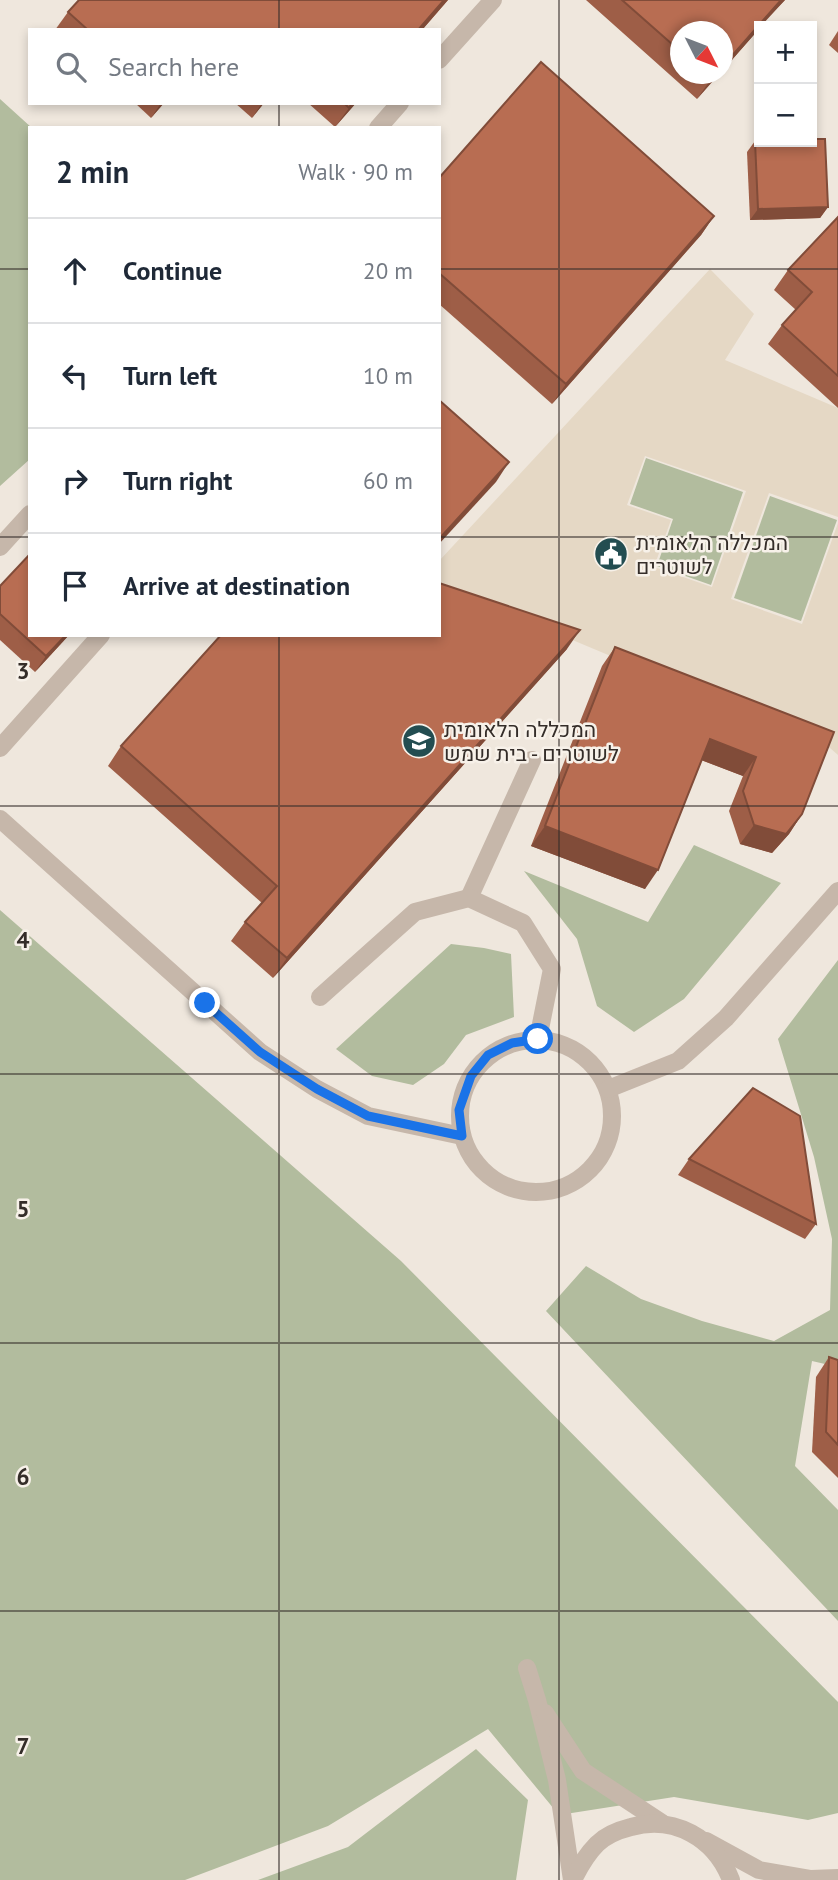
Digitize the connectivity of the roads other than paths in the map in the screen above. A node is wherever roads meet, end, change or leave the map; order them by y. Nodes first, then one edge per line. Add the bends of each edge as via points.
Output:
1 (493, 0) edge
2 (441, 58) edge
3 (398, 105) edge
4 (380, 126) edge
5 (28, 516) edge
6 (0, 547) edge
7 (99, 637) edge
8 (0, 748) edge
9 (532, 761) dead end
10 (0, 819) edge
11 (838, 891) edge
12 (470, 898) junction
13 (320, 997) dead end
14 (538, 1039) junction
15 (608, 1088) junction
16 (462, 1136) junction
17 (527, 1668) dead end
18 (537, 1700) junction
19 (663, 1823) junction
20 (702, 1839) junction
21 (838, 1878) edge
22 (573, 1880) edge
23 (731, 1880) edge

1 - 2 street
3 - 4 street
5 - 6 street
7 - 8 street
9 - 12 street
10 - 16 street via 260,1052 368,1116
11 - 15 street via 726,1018 678,1062
12 - 13 street via 415,912
12 - 14 street via 523,923 552,969
14 - 15 street via 574,1049 594,1066
14 - 16 street via 512,1043 488,1055 471,1076 459,1110
15 - 16 street via 611,1131 601,1156 583,1176 559,1188 517,1190 493,1179 474,1161
17 - 18 street
18 - 19 street via 583,1771
18 - 22 street via 557,1780
19 - 20 street
19 - 22 street via 620,1829 599,1842
20 - 21 street via 760,1870 811,1879
20 - 23 street via 719,1856

